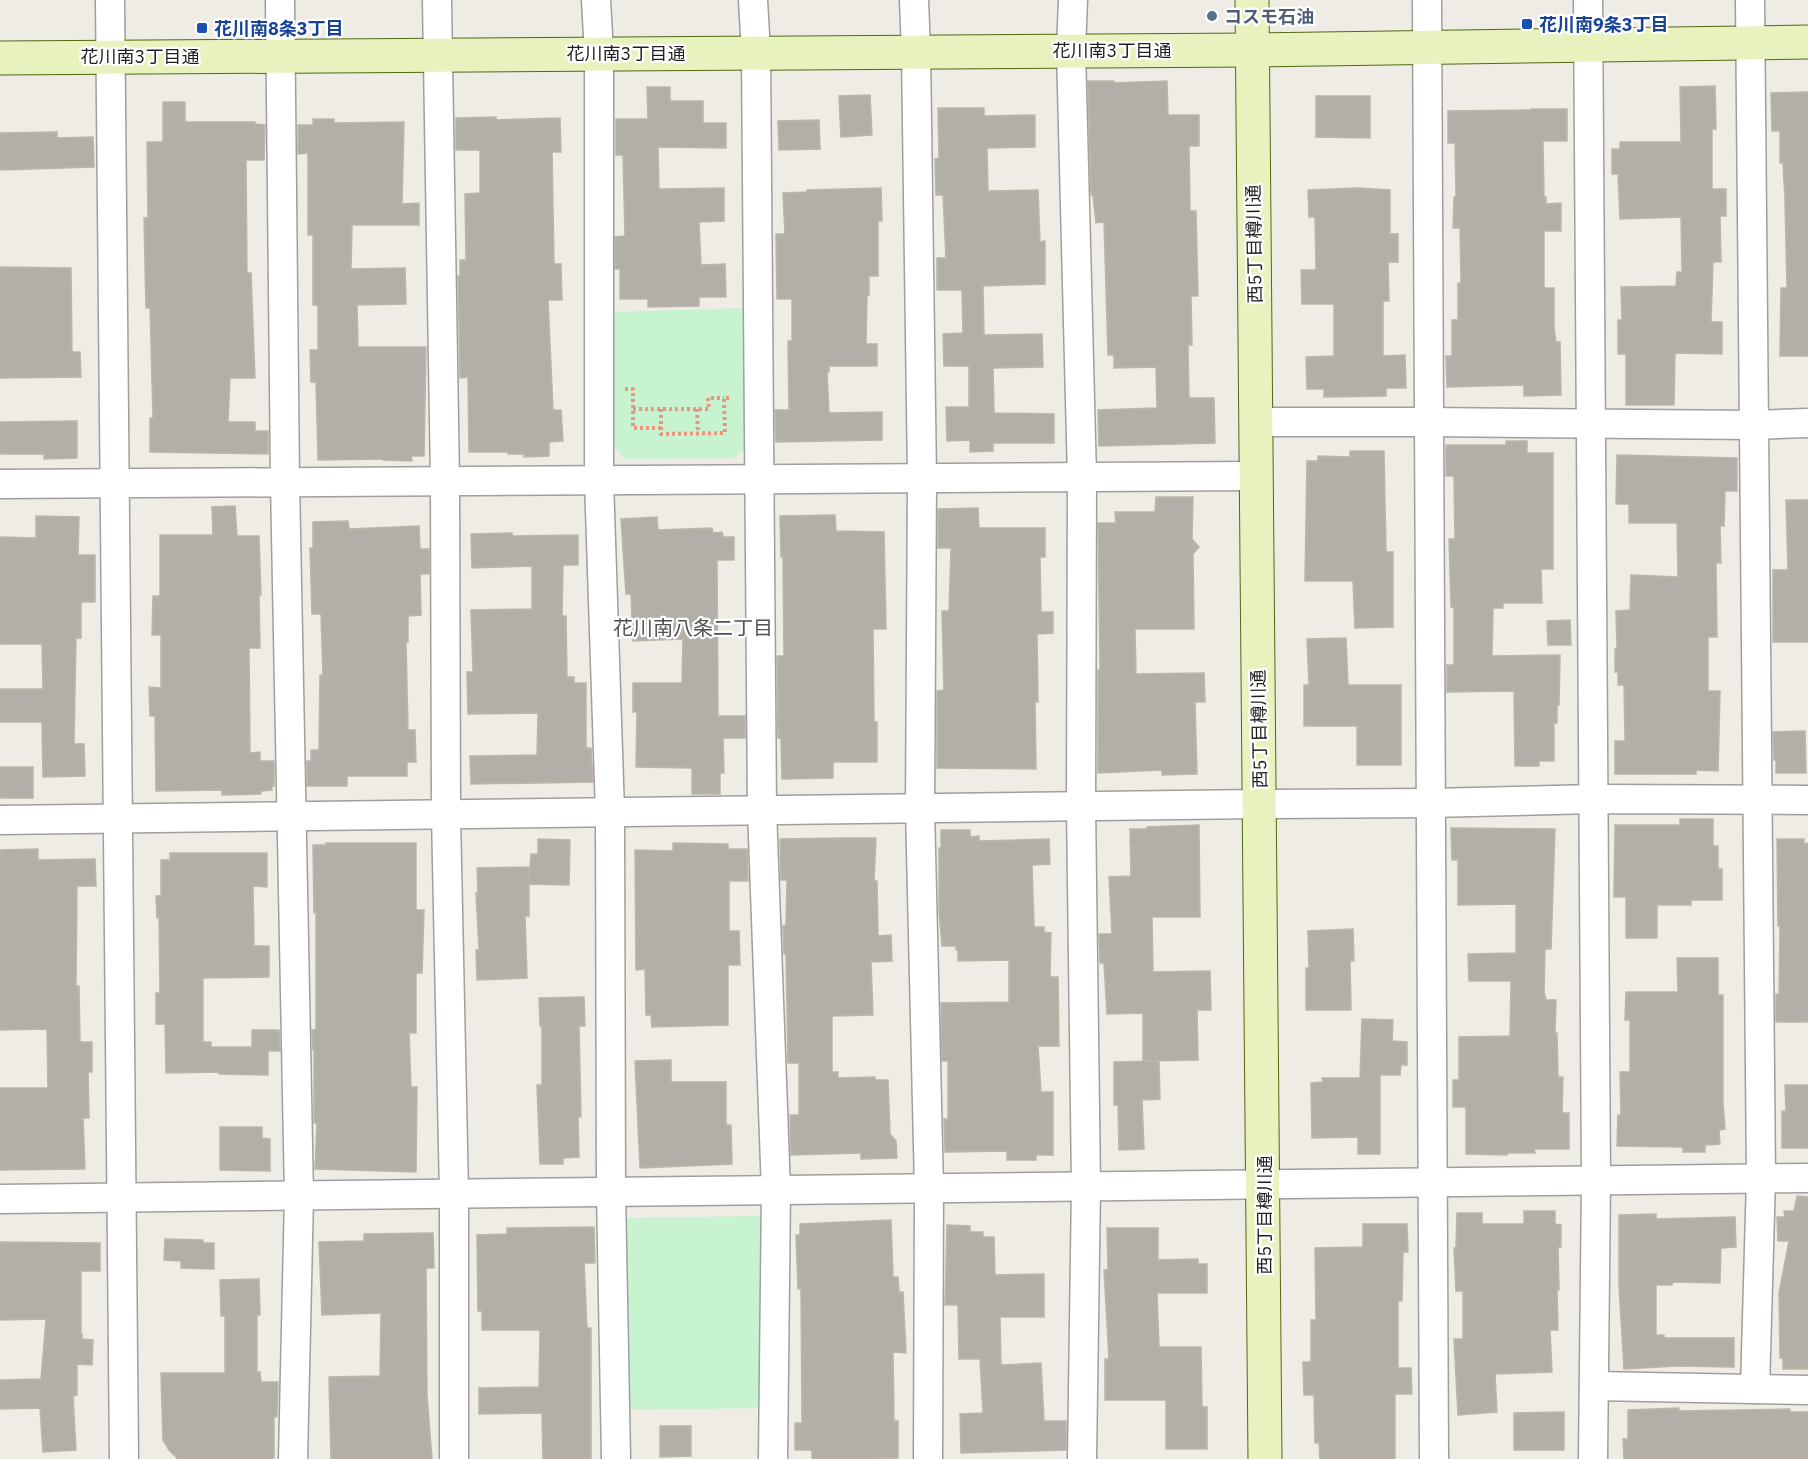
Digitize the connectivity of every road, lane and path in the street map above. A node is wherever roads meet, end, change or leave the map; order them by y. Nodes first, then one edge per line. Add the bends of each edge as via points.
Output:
1 (110, 0) edge
2 (280, 0) edge
3 (437, 0) edge
4 (597, 0) edge
5 (753, 0) edge
6 (914, 0) edge
7 (1073, 0) edge
8 (1252, 0) edge
9 (1427, 0) edge
10 (1588, 0) edge
11 (1749, 0) edge
12 (1808, 42) edge
13 (1750, 43) junction
14 (1589, 45) junction
15 (1428, 47) junction
16 (1071, 50) junction
17 (1252, 50) junction
18 (916, 51) junction
19 (756, 52) junction
20 (599, 53) junction
21 (438, 54) junction
22 (282, 55) junction
23 (111, 57) junction
24 (0, 58) edge
25 (600, 389) junction
26 (724, 398) junction
27 (759, 400) junction
28 (633, 409) junction
29 (697, 409) junction
30 (660, 410) junction
31 (1256, 422) junction
32 (1429, 422) junction
33 (1808, 423) edge
34 (1591, 425) junction
35 (1753, 425) junction
36 (661, 428) junction
37 (698, 434) junction
38 (1256, 476) junction
39 (922, 478) junction
40 (1082, 478) junction
41 (760, 479) junction
42 (599, 480) junction
43 (445, 481) junction
44 (285, 482) junction
45 (115, 483) junction
46 (0, 484) edge
47 (1594, 799) junction
48 (1757, 800) junction
49 (1808, 800) edge
50 (1431, 803) junction
51 (1259, 804) junction
52 (1081, 806) junction
53 (920, 808) junction
54 (762, 810) junction
55 (610, 812) junction
56 (446, 814) junction
57 (291, 817) junction
58 (118, 819) junction
59 (0, 820) edge
60 (1761, 1178) junction
61 (1808, 1178) edge
62 (1596, 1180) junction
63 (1432, 1182) junction
64 (1264, 1184) junction
65 (1086, 1186) junction
66 (929, 1188) junction
67 (776, 1191) junction
68 (611, 1192) junction
69 (454, 1194) junction
70 (299, 1196) junction
71 (122, 1198) junction
72 (0, 1199) edge
73 (1594, 1386) junction
74 (1755, 1389) junction
75 (1808, 1390) edge
76 (124, 1459) edge
77 (293, 1459) edge
78 (454, 1459) edge
79 (616, 1459) edge
80 (773, 1459) edge
81 (928, 1459) edge
82 (1082, 1459) edge
83 (1265, 1459) edge
84 (1434, 1459) edge
85 (1593, 1459) edge

1 - 23 street
2 - 22 street
3 - 21 street
4 - 20 street
5 - 19 street
6 - 18 street
7 - 16 street
8 - 17 street, 西5丁目樽川通
9 - 15 street
10 - 14 street
11 - 13 street
12 - 13 street, 花川南3丁目通
13 - 14 street, 花川南3丁目通
13 - 35 street
14 - 15 street, 花川南3丁目通
14 - 34 street
15 - 17 street, 花川南3丁目通
15 - 32 street
16 - 17 street, 花川南3丁目通
16 - 18 street, 花川南3丁目通
16 - 40 street
17 - 31 street, 西5丁目樽川通
18 - 19 street, 花川南3丁目通
18 - 39 street
19 - 20 street, 花川南3丁目通
19 - 27 street
20 - 21 street, 花川南3丁目通
20 - 25 street
21 - 22 street, 花川南3丁目通
21 - 43 street
22 - 23 street, 花川南3丁目通
22 - 44 street
23 - 24 street, 花川南3丁目通
23 - 45 street
25 - 28 path via 633,389
25 - 42 street
26 - 27 path
26 - 29 path via 708,398 709,409
26 - 37 path via 725,433
27 - 41 street
28 - 30 path
28 - 36 path via 633,428
29 - 30 path
29 - 37 path
30 - 36 path
31 - 32 street
31 - 38 street, 西5丁目樽川通
32 - 34 street
32 - 50 street
33 - 35 street
34 - 35 street
34 - 47 street
35 - 48 street
36 - 37 path via 661,434
38 - 40 street
38 - 51 street, 西5丁目樽川通
39 - 40 street
39 - 41 street
39 - 53 street
40 - 52 street
41 - 42 street
41 - 54 street
42 - 43 street
42 - 55 street
43 - 44 street
43 - 56 street
44 - 45 street
44 - 57 street
45 - 46 street
45 - 58 street
47 - 48 street
47 - 50 street
47 - 62 street
48 - 49 street
48 - 60 street
50 - 51 street
50 - 63 street
51 - 52 street
51 - 64 street, 西5丁目樽川通
52 - 53 street
52 - 65 street
53 - 54 street
53 - 66 street
54 - 55 street
54 - 67 street
55 - 56 street
55 - 68 street
56 - 57 street
56 - 69 street
57 - 58 street
57 - 70 street
58 - 59 street
58 - 71 street
60 - 61 street
60 - 62 street
60 - 74 street
62 - 63 street
62 - 73 street
63 - 64 street
63 - 84 street
64 - 65 street
64 - 83 street, 西5丁目樽川通
65 - 66 street
65 - 82 street
66 - 67 street
66 - 81 street
67 - 68 street
67 - 80 street
68 - 69 street
68 - 79 street
69 - 70 street
69 - 78 street
70 - 71 street
70 - 77 street
71 - 72 street
71 - 76 street
73 - 74 street
73 - 85 street
74 - 75 street

